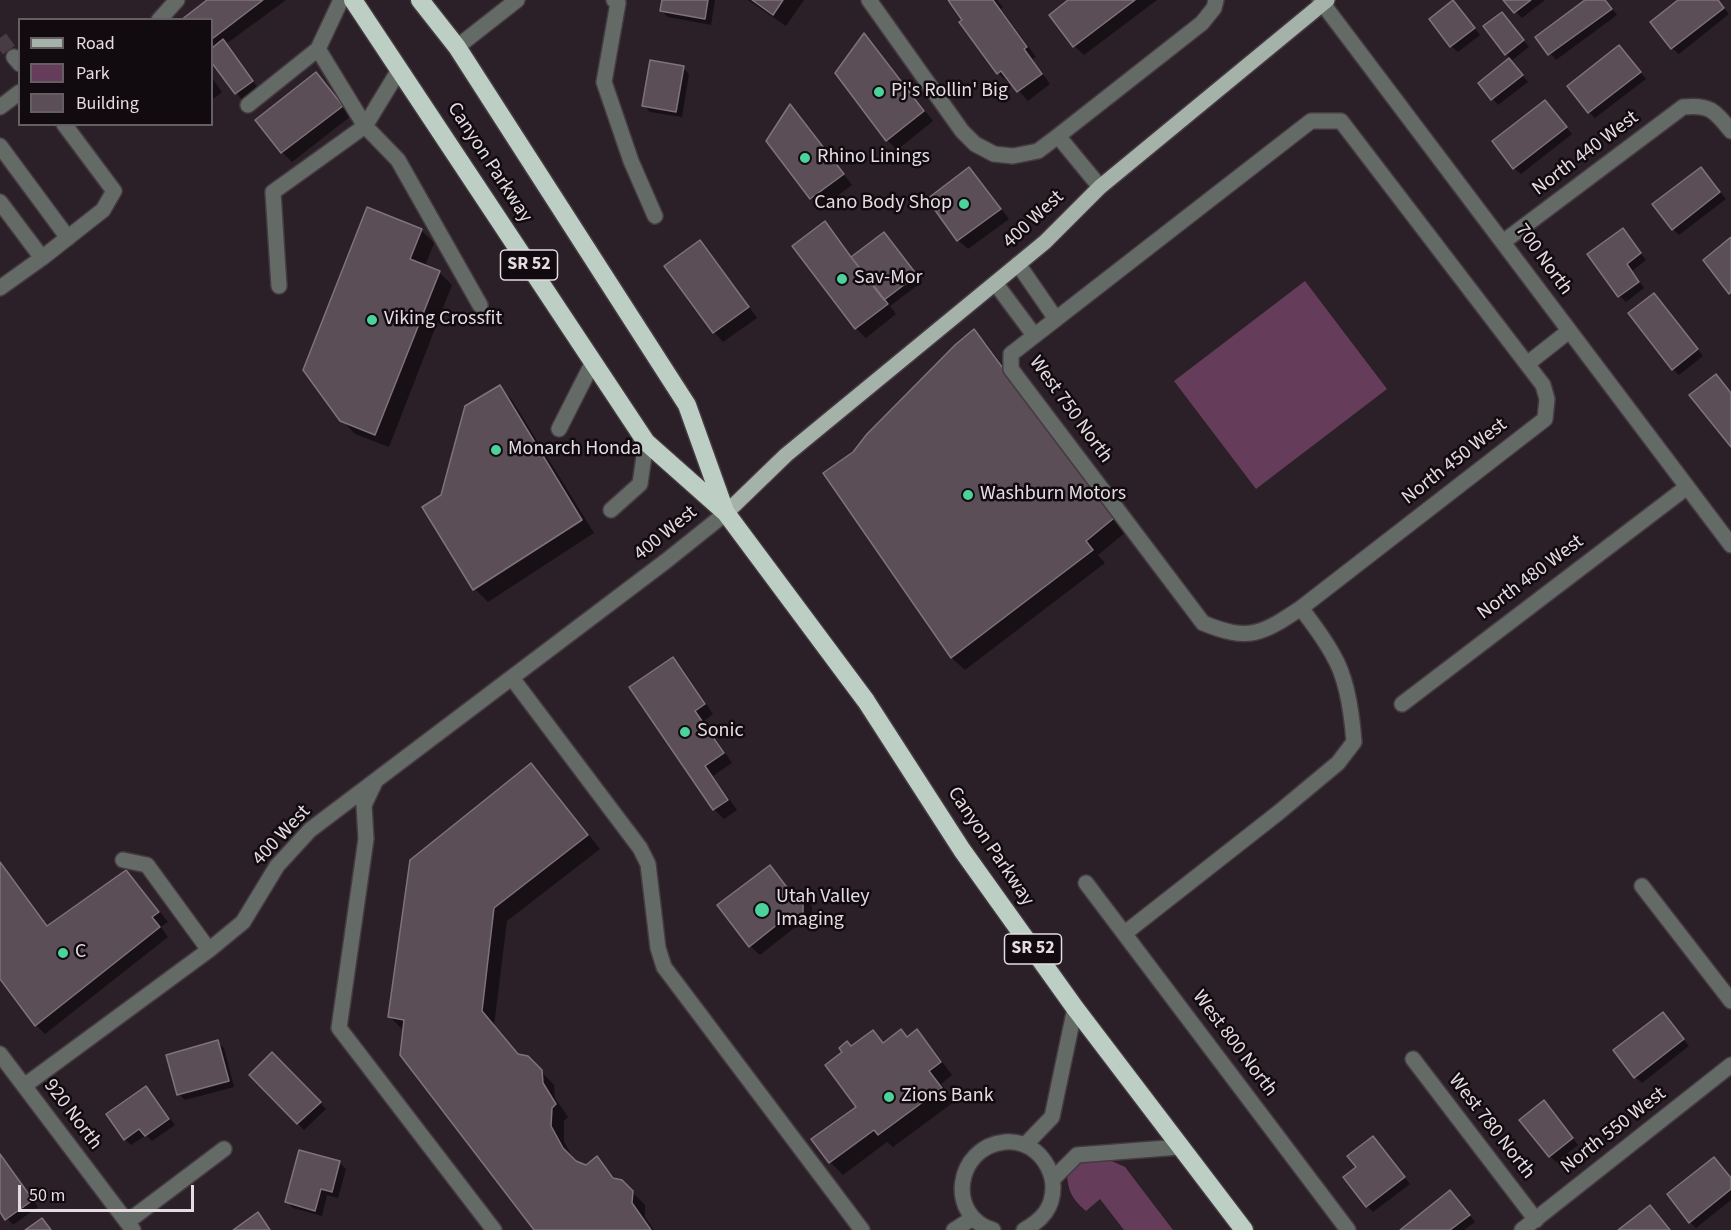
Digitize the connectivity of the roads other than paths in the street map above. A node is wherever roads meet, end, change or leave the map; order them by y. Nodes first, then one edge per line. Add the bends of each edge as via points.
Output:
1 (177, 0) edge
2 (341, 0) edge
3 (354, 0) edge
4 (420, 0) edge
5 (517, 0) edge
6 (614, 0) edge
7 (869, 0) edge
8 (1216, 0) edge
9 (1323, 1) edge
10 (161, 18) edge
11 (456, 47) junction
12 (318, 49) junction
13 (399, 70) junction
14 (18, 94) edge
15 (248, 105) dead end
16 (0, 107) edge
17 (65, 126) edge
18 (365, 126) junction
19 (1731, 131) edge
20 (1058, 136) junction
21 (0, 146) edge
22 (1100, 187) junction
23 (0, 202) edge
24 (655, 216) dead end
25 (68, 238) junction
26 (1503, 242) junction
27 (42, 258) junction
28 (1018, 264) junction
29 (996, 284) junction
30 (279, 286) dead end
31 (0, 288) edge
32 (480, 305) dead end
33 (1056, 319) junction
34 (1569, 332) junction
35 (1034, 335) junction
36 (593, 362) junction
37 (1527, 364) junction
38 (559, 429) dead end
39 (646, 442) junction
40 (1687, 487) junction
41 (611, 510) dead end
42 (726, 513) junction
43 (1731, 545) edge
44 (1301, 608) junction
45 (512, 678) junction
46 (1402, 704) dead end
47 (377, 779) junction
48 (123, 860) dead end
49 (1086, 883) dead end
50 (1642, 886) dead end
51 (1125, 933) junction
52 (209, 950) junction
53 (1731, 1001) edge
54 (1075, 1008) junction
55 (0, 1054) edge
56 (1413, 1059) dead end
57 (1731, 1065) edge
58 (24, 1086) junction
59 (1026, 1144) junction
60 (1180, 1147) junction
61 (224, 1149) dead end
62 (1053, 1179) junction
63 (973, 1218) junction
64 (1536, 1220) junction
65 (130, 1226) edge
66 (494, 1230) edge
67 (862, 1230) edge
68 (954, 1230) edge
69 (993, 1230) edge
70 (1024, 1230) edge
71 (1244, 1230) edge
72 (1348, 1230) edge
73 (1522, 1230) edge

1 - 10 street
2 - 12 street
3 - 13 highway, Canyon Parkway / SR 52
4 - 11 highway, Canyon Parkway / SR 52
5 - 11 street
6 - 24 street via 618,3 604,82
7 - 20 street via 975,144 1013,156 1038,151
8 - 20 street via 1202,22
9 - 22 main road, 400 West
9 - 26 street, 700 North
11 - 42 highway, Canyon Parkway / SR 52 via 687,405
12 - 15 street
12 - 18 street
13 - 18 street
13 - 36 highway, Canyon Parkway / SR 52
14 - 16 street
17 - 25 street via 114,191 103,210
18 - 30 street via 273,192
18 - 32 street via 398,160
19 - 26 street, North 440 West via 1708,107 1683,107
20 - 22 street
21 - 25 street
22 - 28 main road, 400 West
23 - 27 street
25 - 27 street
26 - 34 street, 700 North
27 - 31 street
28 - 29 main road, 400 West
28 - 33 street
29 - 35 street, West 750 North
29 - 42 main road, 400 West via 786,455
33 - 35 street
33 - 37 street via 1311,121 1341,121
34 - 37 street
34 - 40 street, 700 North
35 - 44 street, West 750 North via 1011,354 1011,369 1203,623 1235,633 1261,632
36 - 38 street
36 - 39 highway, Canyon Parkway / SR 52
37 - 44 street, North 450 West via 1543,385 1547,399 1545,419
39 - 41 street via 640,484
39 - 42 highway, Canyon Parkway / SR 52
40 - 43 street, 700 North
40 - 46 street, North 480 West
42 - 45 street, 400 West
42 - 54 highway, Canyon Parkway / SR 52 via 866,701 962,850
44 - 51 street via 1334,656 1342,676 1354,742 1338,762 1278,813
45 - 47 street, 400 West
45 - 67 street via 640,848 648,864 658,948 664,967
47 - 52 street, 400 West via 310,831 277,866 243,922
47 - 66 street via 364,805 366,839 339,1028
48 - 52 street via 147,865
49 - 51 street, West 800 North
50 - 53 street
51 - 72 street, West 800 North
52 - 58 street, 400 West
54 - 59 street via 1052,1117
54 - 60 highway, Canyon Parkway / SR 52
55 - 58 street, 920 North
56 - 64 street, West 780 North
57 - 64 street, North 550 West
58 - 65 street, 920 North
59 - 62 street via 1043,1157
59 - 63 street via 993,1144 972,1158 963,1178 962,1194
60 - 62 street via 1077,1155
60 - 71 highway, Canyon Parkway / SR 52
61 - 65 street
62 - 70 street via 1048,1209 1039,1222
63 - 68 street
63 - 69 street
64 - 73 street, North 550 West

